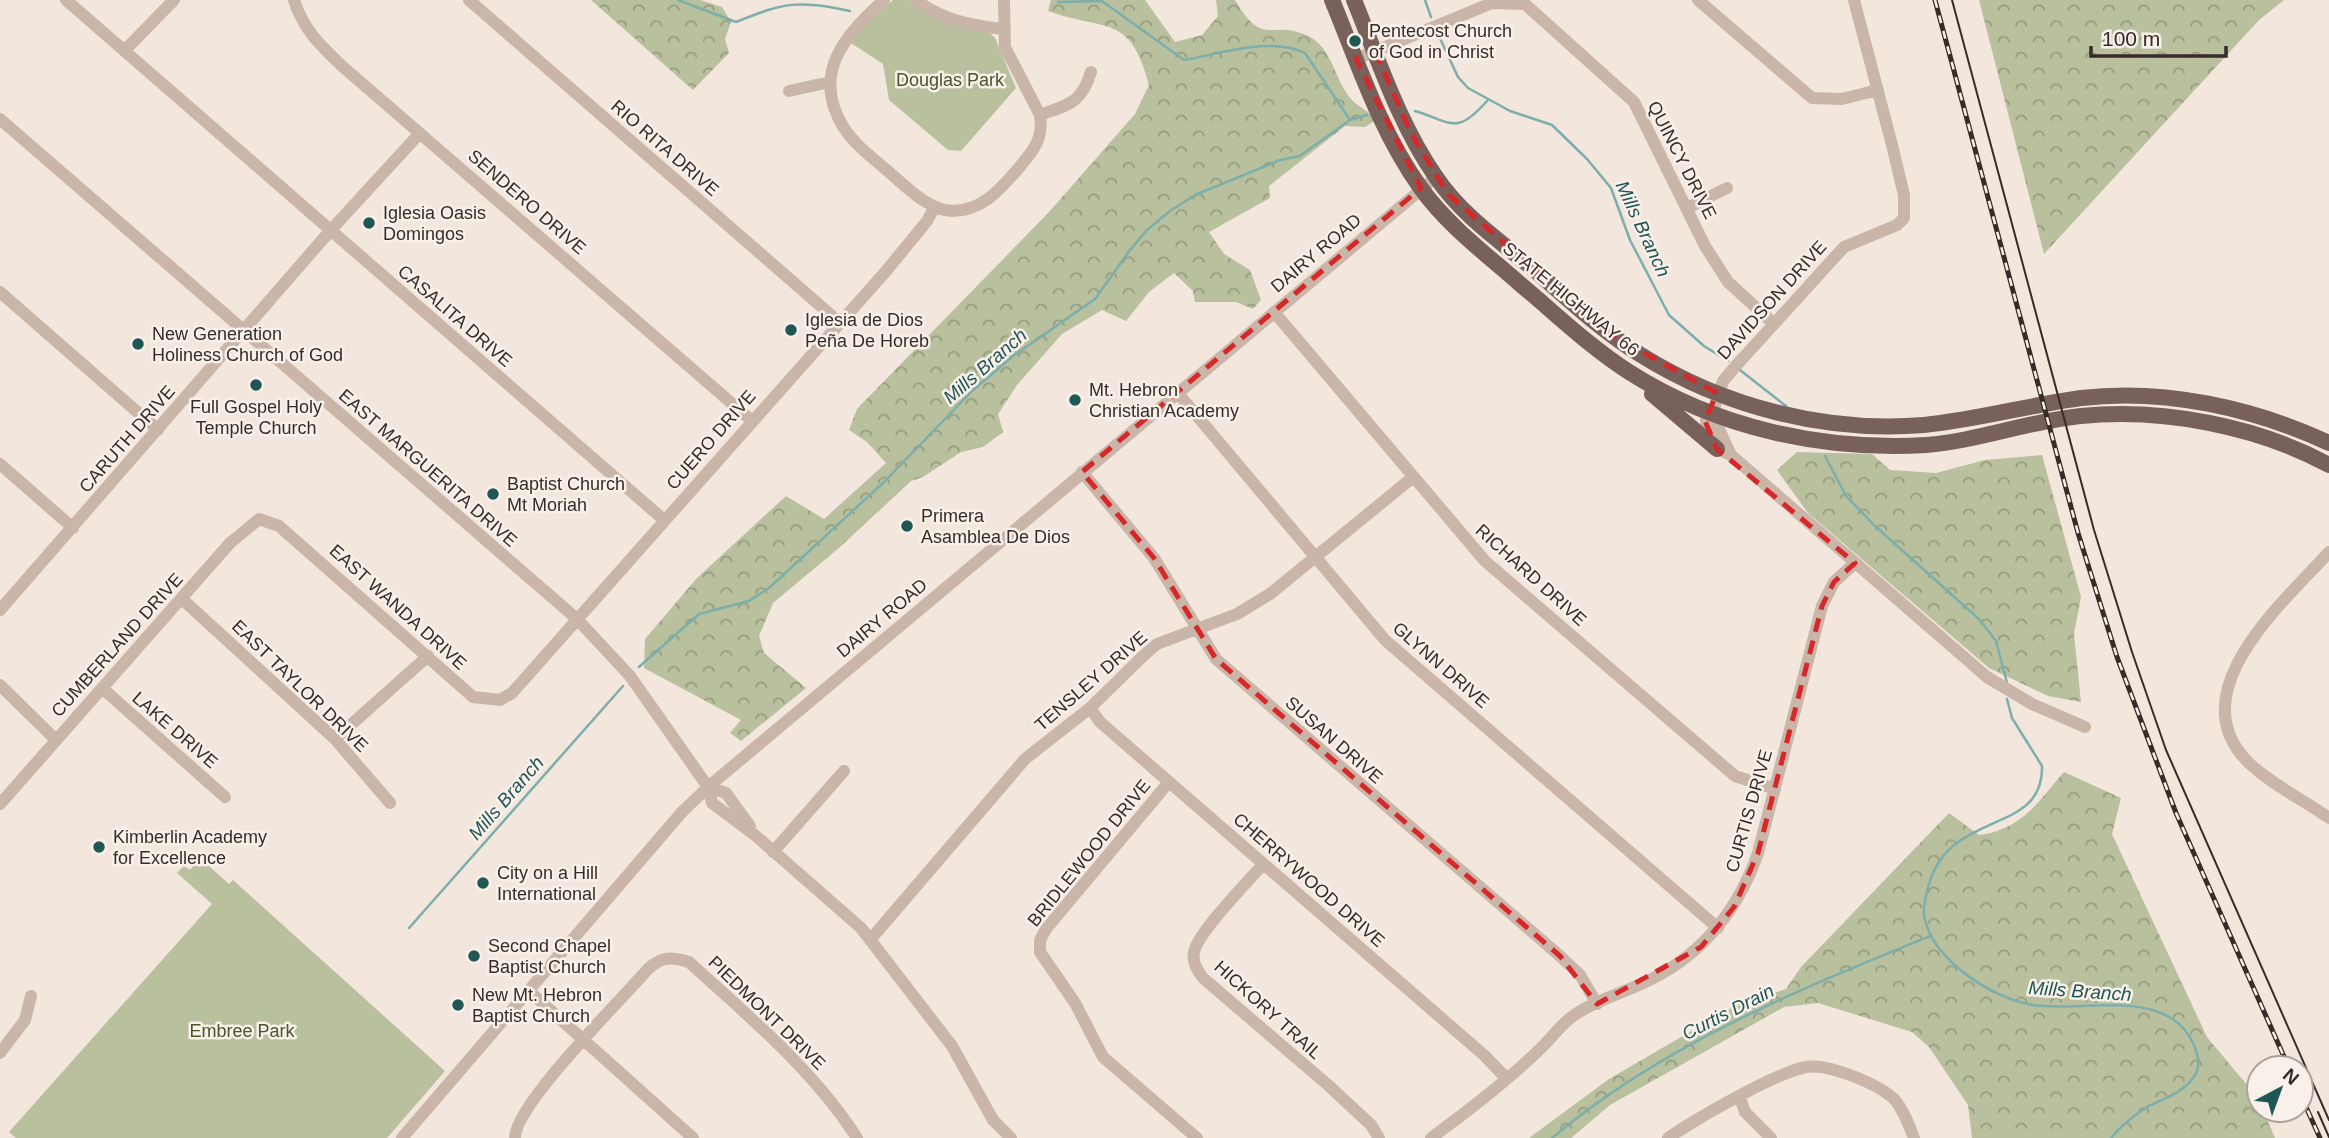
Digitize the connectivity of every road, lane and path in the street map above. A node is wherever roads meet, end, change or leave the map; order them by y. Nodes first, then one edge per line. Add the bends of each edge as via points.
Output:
1 (66, 0) edge
2 (174, 0) edge
3 (294, 0) edge
4 (469, 0) edge
5 (884, 0) edge
6 (916, 0) edge
7 (1004, 0) edge
8 (1332, 0) edge
9 (1354, 0) edge
10 (1698, 0) edge
11 (1854, 0) edge
12 (1527, 2) edge
13 (1002, 29) junction
14 (125, 50) junction
15 (1375, 51) junction
16 (1356, 59) junction
17 (1091, 72) dead end
18 (830, 82) junction
19 (1878, 89) junction
20 (789, 91) dead end
21 (1040, 115) junction
22 (0, 119) edge
23 (420, 133) junction
24 (1436, 177) junction
25 (1421, 188) junction
26 (1727, 188) dead end
27 (934, 208) junction
28 (1687, 208) junction
29 (330, 231) junction
30 (0, 292) edge
31 (1274, 312) junction
32 (839, 322) junction
33 (1773, 323) junction
34 (245, 330) junction
35 (1608, 356) junction
36 (1177, 393) junction
37 (1717, 393) junction
38 (1712, 414) junction
39 (751, 420) junction
40 (158, 430) junction
41 (2329, 443) edge
42 (1724, 452) junction
43 (2326, 462) edge
44 (0, 464) edge
45 (1082, 472) junction
46 (1412, 478) junction
47 (266, 519) joint
48 (664, 520) junction
49 (73, 528) junction
50 (2329, 552) edge
51 (1315, 559) junction
52 (1855, 563) junction
53 (182, 599) junction
54 (0, 610) edge
55 (577, 620) junction
56 (1196, 629) junction
57 (428, 656) junction
58 (0, 685) edge
59 (102, 688) junction
60 (512, 693) joint
61 (1090, 708) junction
62 (2085, 727) dead end
63 (335, 739) junction
64 (56, 740) junction
65 (844, 771) dead end
66 (1169, 782) junction
67 (708, 788) junction
68 (1774, 789) junction
69 (225, 797) dead end
70 (390, 803) dead end
71 (0, 804) edge
72 (2329, 818) edge
73 (773, 852) junction
74 (1263, 864) junction
75 (1718, 928) junction
76 (870, 940) junction
77 (529, 991) junction
78 (31, 996) dead end
79 (1597, 1004) junction
80 (585, 1041) junction
81 (0, 1053) edge
82 (1506, 1078) junction
83 (1740, 1098) junction
84 (402, 1138) edge
85 (515, 1138) edge
86 (693, 1138) edge
87 (857, 1138) edge
88 (1011, 1138) edge
89 (1197, 1138) edge
90 (1379, 1138) edge
91 (1431, 1138) edge
92 (1668, 1138) edge
93 (1771, 1138) edge
94 (1914, 1138) edge

1 - 14 street, CASALITA DRIVE
2 - 14 street
3 - 23 street, SENDERO DRIVE via 312,37
4 - 32 street, RIO RITA DRIVE
5 - 18 street via 844,40 834,58
6 - 13 street via 940,16
7 - 13 street
8 - 16 main road, STATE HIGHWAY 66
9 - 15 main road, STATE HIGHWAY 66
10 - 19 street via 1812,97 1842,99
11 - 19 street, DAVIDSON DRIVE
12 - 15 street, QUINCY DRIVE via 1492,3
12 - 28 street, QUINCY DRIVE via 1634,102
13 - 21 street via 1005,47
14 - 29 street, CASALITA DRIVE
15 - 16 street, QUINCY DRIVE
15 - 24 main road, STATE HIGHWAY 66
16 - 25 main road, STATE HIGHWAY 66 via 1393,143
17 - 21 street via 1086,89 1075,102
18 - 20 street
18 - 27 street via 837,114 853,140
19 - 33 street, DAVIDSON DRIVE via 1904,195 1904,218 1844,247
21 - 27 street via 1038,145 987,202 951,211
22 - 34 street, EAST MARGUERITA DRIVE
23 - 29 street, CARUTH DRIVE
23 - 39 street, SENDERO DRIVE
24 - 25 street, DAIRY ROAD
24 - 37 main road, STATE HIGHWAY 66 via 1466,212 1608,333 1642,356
25 - 31 street, DAIRY ROAD
25 - 35 main road, STATE HIGHWAY 66 via 1471,242
26 - 28 street
27 - 32 street, CUERO DRIVE
28 - 33 street, QUINCY DRIVE via 1728,282
29 - 34 street, CARUTH DRIVE
29 - 48 street, CASALITA DRIVE
30 - 40 street
31 - 36 street, DAIRY ROAD
31 - 46 street, RICHARD DRIVE
32 - 39 street, CUERO DRIVE
33 - 37 street, DAVIDSON DRIVE
34 - 40 street, CARUTH DRIVE
34 - 55 street, EAST MARGUERITA DRIVE
35 - 38 main road, STATE HIGHWAY 66 via 1657,389
35 - 42 main road
36 - 45 street, DAIRY ROAD
36 - 51 street, GLYNN DRIVE
37 - 38 street, DAVIDSON DRIVE
37 - 41 main road, STATE HIGHWAY 66 via 1800,418 1903,426 2082,398 2144,397 2244,413
38 - 42 street, DAVIDSON DRIVE via 1706,419 1709,438
38 - 43 main road, STATE HIGHWAY 66 via 1785,434 1861,446 1953,442 2081,416 2142,416 2251,434
39 - 48 street, CUERO DRIVE
40 - 49 street, CARUTH DRIVE
42 - 52 street
44 - 49 street
45 - 56 street, SUSAN DRIVE via 1154,558
45 - 67 street, DAIRY ROAD
46 - 51 street, TENSLEY DRIVE
46 - 68 street, RICHARD DRIVE via 1485,561 1724,767 1743,781
47 - 53 street, CUMBERLAND DRIVE via 252,522 230,542
47 - 57 street, EAST WANDA DRIVE
48 - 55 street, CUERO DRIVE
49 - 54 street, CARUTH DRIVE
50 - 72 street via 2245,646 2229,680 2225,705 2236,747 2249,763
51 - 56 street, TENSLEY DRIVE via 1237,614
51 - 75 street, GLYNN DRIVE via 1385,640
52 - 62 street via 1987,677 2032,704
52 - 68 street, CURTIS DRIVE via 1834,582 1822,606
53 - 59 street, CUMBERLAND DRIVE
53 - 63 street, EAST TAYLOR DRIVE
55 - 60 street, CUERO DRIVE
55 - 67 street, EAST MARGUERITA DRIVE via 630,676
56 - 61 street, TENSLEY DRIVE via 1157,644
56 - 79 street, SUSAN DRIVE via 1216,659 1245,686 1560,956 1580,975
57 - 60 street, EAST WANDA DRIVE via 473,697 500,699
57 - 63 street
58 - 64 street
59 - 64 street, CUMBERLAND DRIVE
59 - 69 street, LAKE DRIVE
61 - 66 street, CHERRYWOOD DRIVE
61 - 76 street, TENSLEY DRIVE via 1025,760
63 - 70 street, EAST TAYLOR DRIVE
64 - 71 street, CUMBERLAND DRIVE
65 - 73 street
66 - 74 street, CHERRYWOOD DRIVE
66 - 89 street, BRIDLEWOOD DRIVE via 1046,929 1040,952 1103,1057
67 - 73 street, EAST MARGUERITA DRIVE via 712,803
67 - 77 street, DAIRY ROAD via 682,812
68 - 75 street, CURTIS DRIVE via 1748,882
73 - 76 street, EAST MARGUERITA DRIVE
74 - 82 street, CHERRYWOOD DRIVE
74 - 90 street, HICKORY TRAIL via 1200,939 1193,956 1195,967 1328,1084
75 - 79 street, CURTIS DRIVE via 1702,947 1677,964
76 - 88 street, EAST MARGUERITA DRIVE via 951,1046 993,1120
77 - 80 street
77 - 84 street, DAIRY ROAD
78 - 81 street via 24,1020
79 - 82 street, CURTIS DRIVE via 1567,1021
80 - 85 street via 525,1109
80 - 86 street
80 - 87 street, PIEDMONT DRIVE via 657,961 671,957 689,962 779,1044
82 - 91 street, CURTIS DRIVE
83 - 92 street
83 - 93 street via 1745,1112
83 - 94 street via 1809,1066 1839,1071 1874,1085 1894,1100

